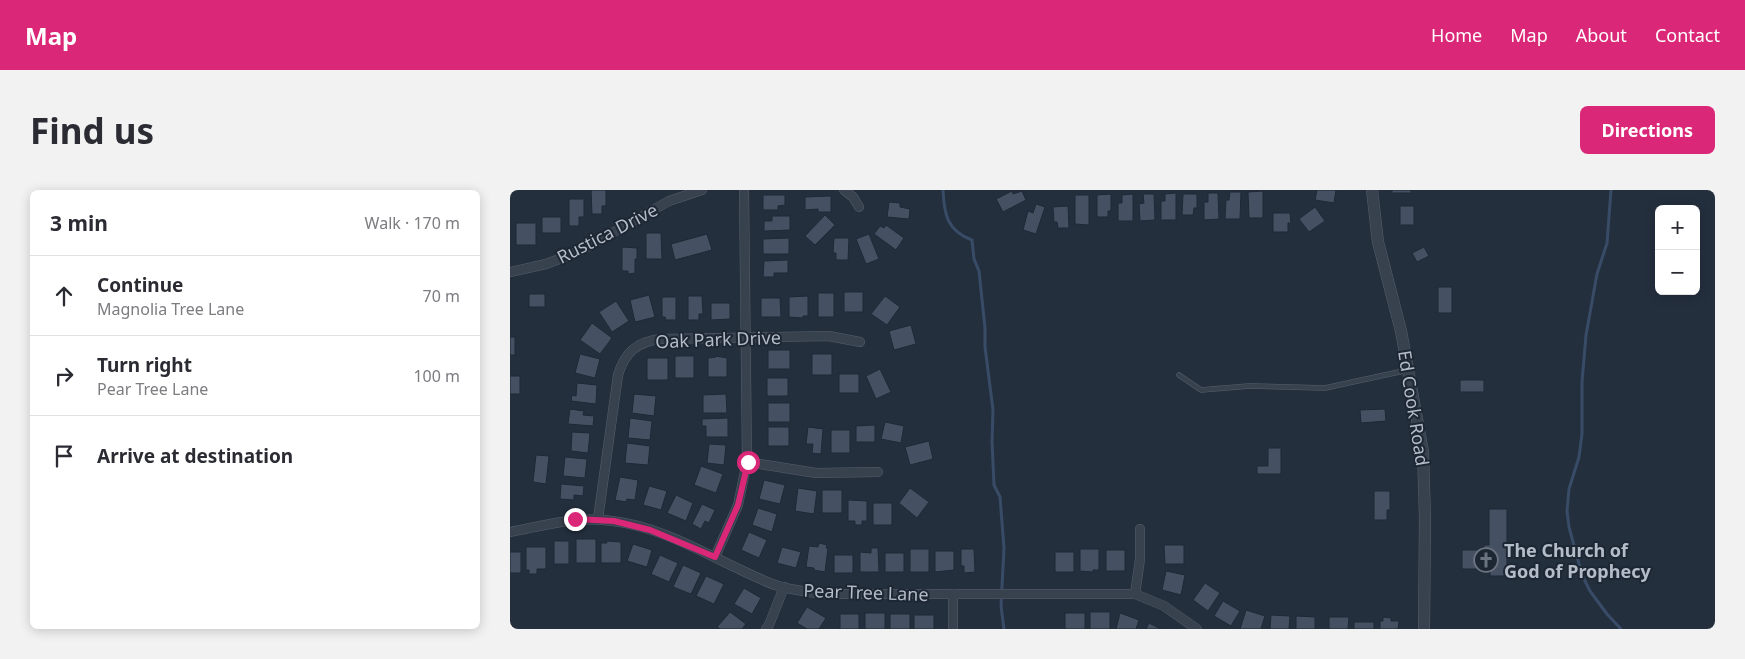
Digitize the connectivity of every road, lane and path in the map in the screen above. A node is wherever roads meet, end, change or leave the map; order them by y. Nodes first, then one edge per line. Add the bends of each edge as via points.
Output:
1 (702, 190) edge
2 (744, 190) edge
3 (844, 190) edge
4 (1372, 190) edge
5 (859, 207) dead end
6 (510, 272) edge
7 (746, 338) junction
8 (860, 342) dead end
9 (1409, 370) junction
10 (1179, 375) dead end
11 (748, 462) junction
12 (878, 472) dead end
13 (598, 519) junction
14 (1140, 529) dead end
15 (510, 532) edge
16 (715, 557) junction
17 (784, 587) junction
18 (953, 594) junction
19 (1135, 594) junction
20 (766, 629) edge
21 (953, 629) edge
22 (1197, 629) edge
23 (1424, 629) edge

1 - 6 street, Rustica Drive via 669,201 580,251 546,264
2 - 7 street
3 - 5 street
4 - 9 street, Ed Cook Road via 1378,242
7 - 8 street, Oak Park Drive via 829,336
7 - 11 street
7 - 13 street, Oak Park Drive via 653,340 646,341 628,354 618,375
9 - 10 lane via 1325,388 1249,386 1201,390
9 - 23 street, Ed Cook Road via 1424,468
11 - 12 street via 816,473
11 - 16 street via 738,505
13 - 15 street, Pear Tree Lane via 547,523
13 - 16 street, Pear Tree Lane via 650,530
14 - 19 street
16 - 17 street, Pear Tree Lane
17 - 18 street, Pear Tree Lane via 824,594
17 - 20 street
18 - 19 street, Pear Tree Lane
18 - 21 street
19 - 22 street, Pear Tree Lane via 1164,606

